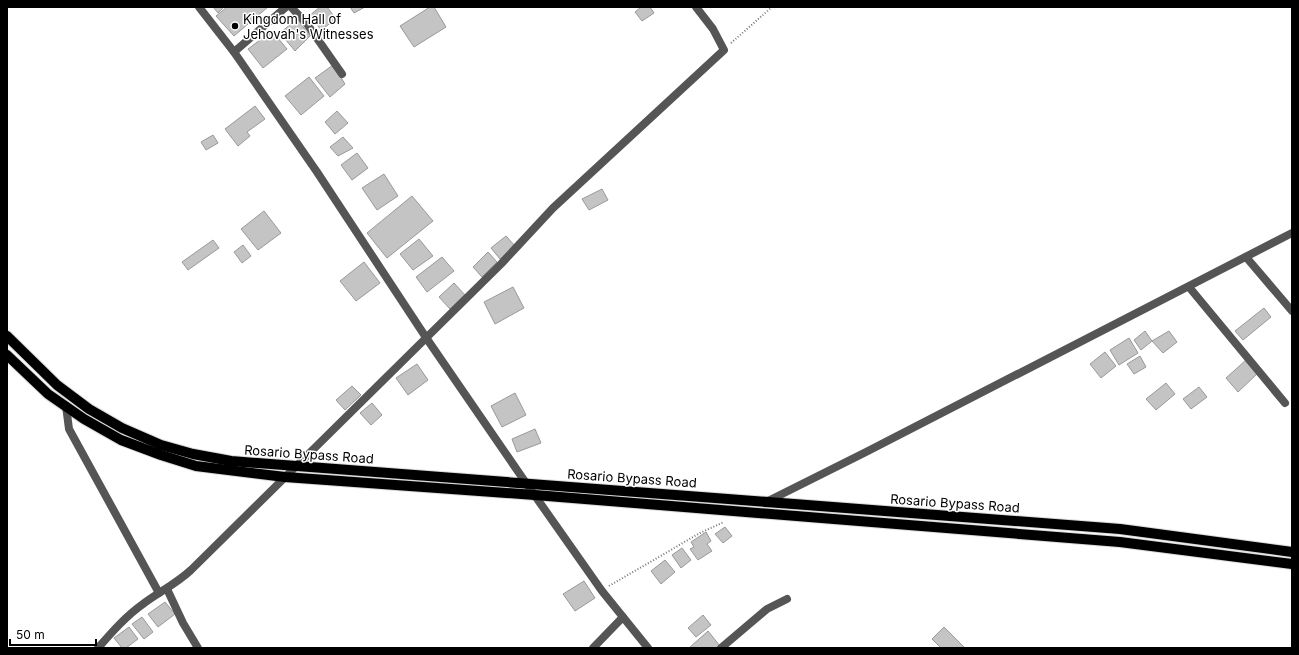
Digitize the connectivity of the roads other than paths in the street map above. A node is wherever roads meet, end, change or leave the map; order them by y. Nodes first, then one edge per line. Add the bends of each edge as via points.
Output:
1 (199, 7) edge
2 (286, 7) edge
3 (291, 7) edge
4 (696, 7) edge
5 (234, 52) junction
6 (342, 74) dead end
7 (1292, 233) edge
8 (1246, 257) junction
9 (1189, 286) junction
10 (1292, 311) edge
11 (7, 336) edge
12 (427, 339) junction
13 (7, 355) edge
14 (1285, 403) dead end
15 (66, 406) junction
16 (296, 466) junction
17 (285, 477) junction
18 (526, 483) junction
19 (535, 494) junction
20 (766, 502) junction
21 (1292, 552) edge
22 (1292, 564) edge
23 (167, 589) junction
24 (159, 593) junction
25 (787, 599) dead end
26 (623, 617) junction
27 (98, 648) edge
28 (198, 648) edge
29 (593, 648) edge
30 (648, 648) edge
31 (721, 648) edge

1 - 5 street
2 - 5 street
3 - 6 street via 307,24
4 - 12 street via 713,29 724,50 553,208
5 - 12 street
7 - 8 street
8 - 9 street
8 - 10 street
9 - 14 street
9 - 20 street
11 - 16 main road, Rosario Bypass Road via 57,385 89,409 122,428 161,445 193,454 231,461
12 - 16 street
12 - 18 street
13 - 15 main road, Rosario Bypass Road via 48,394
15 - 17 main road, Rosario Bypass Road via 121,440 161,455 196,466
15 - 24 street via 69,429
16 - 17 street
16 - 18 main road, Rosario Bypass Road
17 - 19 main road, Rosario Bypass Road
17 - 23 street via 191,570
18 - 19 street
18 - 20 main road, Rosario Bypass Road
19 - 22 main road, Rosario Bypass Road via 1120,542
19 - 26 street
20 - 21 main road, Rosario Bypass Road via 1120,529
23 - 24 street
23 - 28 street
24 - 27 street via 125,619
25 - 31 street via 767,609
26 - 29 street
26 - 30 street

